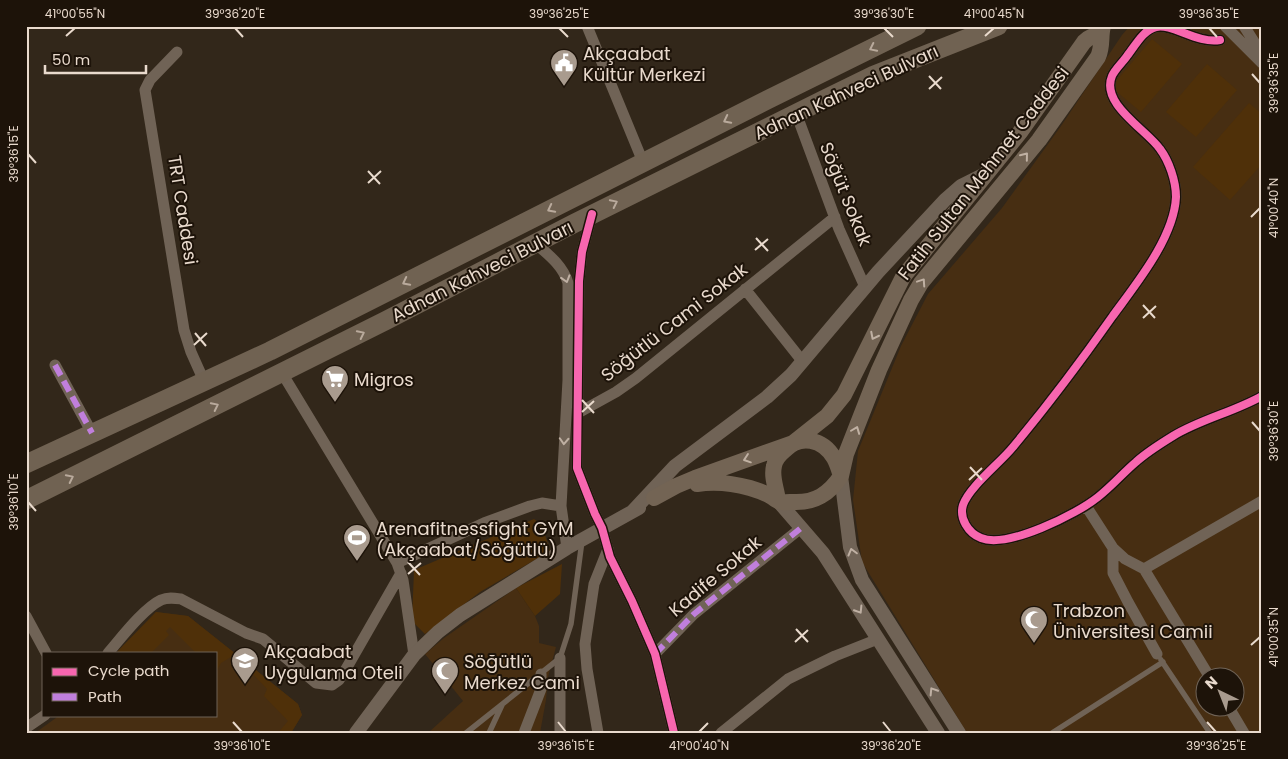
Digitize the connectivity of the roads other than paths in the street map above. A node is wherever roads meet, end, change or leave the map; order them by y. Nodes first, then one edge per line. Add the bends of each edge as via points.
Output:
1 (917, 26) edge
2 (998, 26) edge
3 (1225, 26) edge
4 (1244, 26) edge
5 (589, 27) edge
6 (1102, 31) edge
7 (1220, 40) dead end
8 (1262, 51) edge
9 (176, 52) dead end
10 (1262, 63) edge
11 (796, 113) junction
12 (644, 162) junction
13 (987, 173) junction
14 (592, 214) junction
15 (835, 217) junction
16 (535, 243) junction
17 (865, 287) junction
18 (745, 289) junction
19 (803, 362) junction
20 (55, 365) dead end
21 (282, 373) junction
22 (204, 381) junction
23 (1262, 396) edge
24 (578, 413) junction
25 (92, 433) junction
26 (793, 443) junction
27 (26, 464) edge
28 (841, 476) junction
29 (654, 498) junction
30 (26, 500) edge
31 (778, 501) junction
32 (1262, 501) edge
33 (561, 506) junction
34 (1086, 506) junction
35 (632, 512) junction
36 (602, 528) junction
37 (801, 528) junction
38 (582, 539) junction
39 (566, 548) junction
40 (608, 548) junction
41 (1113, 548) junction
42 (399, 568) junction
43 (1144, 569) junction
44 (26, 616) edge
45 (878, 639) junction
46 (45, 652) edge
47 (109, 652) edge
48 (655, 654) junction
49 (414, 655) junction
50 (560, 658) junction
51 (1160, 658) junction
52 (1203, 666) edge
53 (541, 674) junction
54 (503, 703) junction
55 (44, 716) edge
56 (1234, 716) edge
57 (26, 728) edge
58 (524, 731) edge
59 (937, 732) edge
60 (356, 733) edge
61 (466, 733) edge
62 (489, 733) edge
63 (560, 733) edge
64 (598, 733) edge
65 (674, 733) edge
66 (721, 733) edge
67 (959, 733) edge
68 (1052, 733) edge
69 (1210, 733) edge
70 (1244, 733) edge

1 -> 12 highway, Adnan Kahveci Bulvarı
2 - 11 highway, Adnan Kahveci Bulvarı via 874,75
3 - 10 street
4 - 8 street
5 - 12 street
6 - 13 main road, Fatih Sultan Mehmet Caddesi via 1084,42
28 -> 6 main road, Fatih Sultan Mehmet Caddesi via 846,454 879,370 911,300 928,274 1044,132 1098,56 1102,48
7 - 34 street via 1203,40 1156,27 1140,40 1112,77 1110,88 1119,107 1154,142 1168,163 1176,196 1172,217 1143,274 1111,319 1013,447 968,496 962,507 966,525 972,533 988,540 1030,532
9 - 22 street, TRT Caddesi via 145,90 184,330
14 -> 11 highway, Adnan Kahveci Bulvarı
11 - 15 street, Söğüt Sokak
12 -> 22 highway, Adnan Kahveci Bulvarı
13 - 17 street, Fatih Sultan Mehmet Caddesi via 968,181 950,195
13 -> 26 main road, Fatih Sultan Mehmet Caddesi via 903,277 844,395 827,416
14 - 16 highway, Adnan Kahveci Bulvarı
14 - 24 street via 582,252 579,281
15 - 17 street, Söğüt Sokak
15 - 18 street, Söğütlü Cami Sokak
21 -> 16 highway, Adnan Kahveci Bulvarı
16 -> 33 street via 565,273 568,283 568,380
17 - 19 street, Fatih Sultan Mehmet Caddesi
18 - 19 street
18 - 24 street, Söğütlü Cami Sokak via 636,378
19 - 35 street, Fatih Sultan Mehmet Caddesi via 767,397 675,466
20 - 25 street
30 -> 21 highway, Adnan Kahveci Bulvarı
21 - 42 street
22 - 25 highway, Adnan Kahveci Bulvarı
23 - 34 street via 1175,435 1138,460
24 - 36 street via 577,468
25 - 27 highway, Adnan Kahveci Bulvarı
26 - 28 main road, Fatih Sultan Mehmet Caddesi via 812,440 827,448
26 -> 29 main road, Fatih Sultan Mehmet Caddesi via 695,478
26 - 31 main road, Fatih Sultan Mehmet Caddesi via 774,464
28 - 31 main road, Fatih Sultan Mehmet Caddesi via 818,500
67 -> 28 street via 862,580 850,547
29 - 31 main road, Fatih Sultan Mehmet Caddesi via 718,482 752,488
29 - 35 street, Fatih Sultan Mehmet Caddesi
31 - 37 street
32 - 43 street
33 - 39 street
33 - 42 street via 542,503 484,523
34 - 41 street
35 - 36 street, Fatih Sultan Mehmet Caddesi
36 - 38 street, Fatih Sultan Mehmet Caddesi
36 - 40 street
37 -> 45 street via 823,553
37 - 48 street, Kadife Sokak via 694,614
38 - 39 street, Fatih Sultan Mehmet Caddesi
38 - 50 lane via 571,624
39 - 49 street, Fatih Sultan Mehmet Caddesi via 460,615
40 - 48 street
40 - 64 street via 594,584 585,644
41 - 43 street
41 - 51 street via 1113,573
42 - 47 street via 346,669 332,685 316,683 263,639 181,599 162,599 151,606
42 - 49 street
43 - 52 street
44 - 46 street
45 - 59 street
45 - 66 street via 788,679
48 - 65 street
49 - 60 street, Fatih Sultan Mehmet Caddesi
50 - 53 lane
50 - 63 street
51 - 68 lane
51 - 69 lane
53 - 54 lane
53 - 58 street via 541,689
54 - 61 lane
54 - 62 lane
55 - 57 street
56 - 70 street

